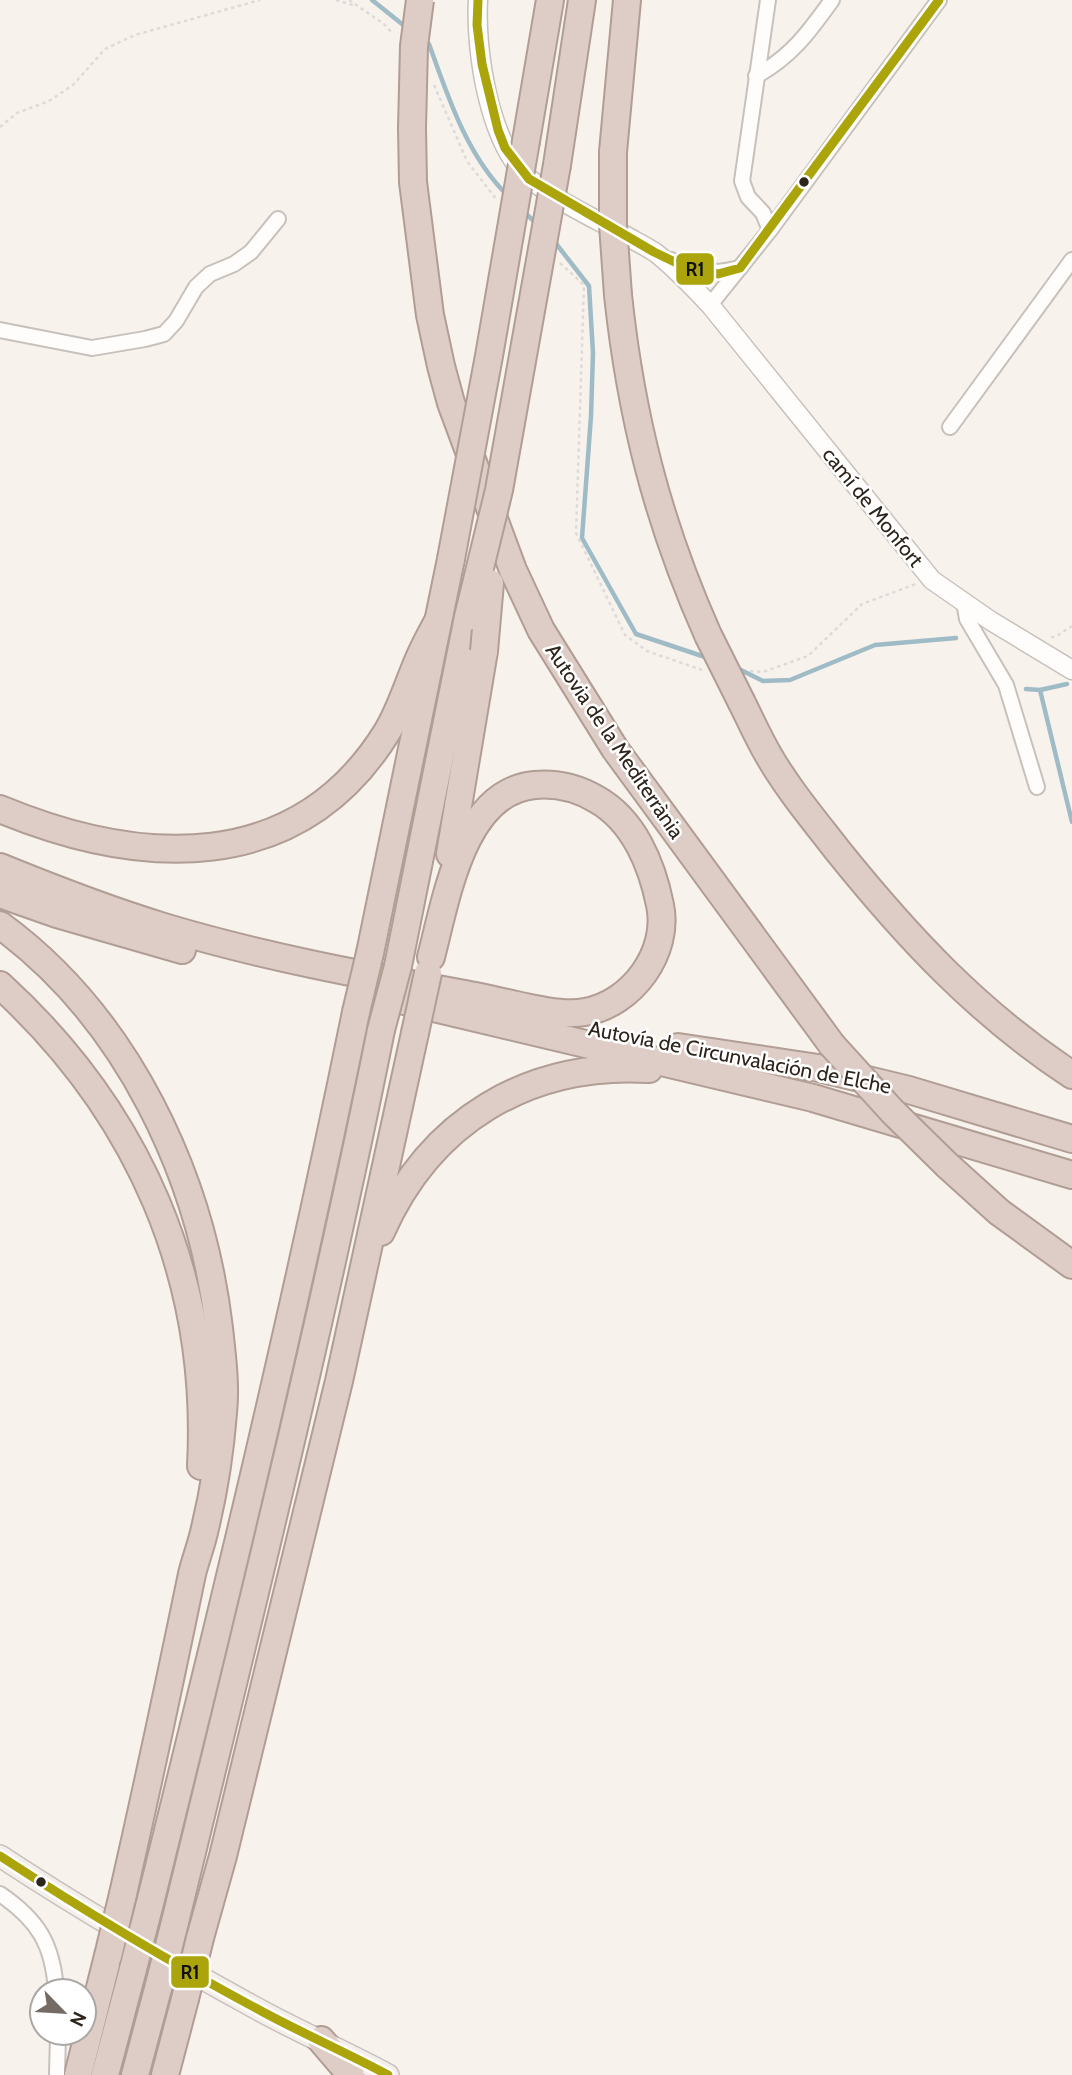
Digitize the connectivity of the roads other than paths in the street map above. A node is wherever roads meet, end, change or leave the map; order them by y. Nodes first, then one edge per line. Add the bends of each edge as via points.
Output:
1 (419, 0) edge
2 (478, 0) edge
3 (550, 0) edge
4 (582, 0) edge
5 (627, 0) edge
6 (768, 0) edge
7 (832, 0) edge
8 (939, 0) edge
9 (756, 76) junction
10 (278, 219) dead end
11 (770, 230) junction
12 (654, 252) junction
13 (1072, 260) edge
14 (740, 268) junction
15 (710, 305) junction
16 (0, 330) edge
17 (950, 427) dead end
18 (499, 490) junction
19 (964, 602) junction
20 (438, 621) junction
21 (1072, 670) edge
22 (1037, 787) dead end
23 (0, 810) edge
24 (0, 867) edge
25 (0, 894) edge
26 (0, 925) edge
27 (416, 970) junction
28 (0, 985) edge
29 (1072, 1075) edge
30 (740, 1079) junction
31 (1072, 1139) edge
32 (1072, 1175) edge
33 (1072, 1265) edge
34 (363, 1272) junction
35 (193, 1569) junction
36 (0, 1856) edge
37 (0, 1894) edge
38 (55, 1977) edge
39 (320, 2040) junction
40 (58, 2047) edge
41 (165, 2074) edge
42 (57, 2075) edge
43 (78, 2075) edge
44 (105, 2075) edge
45 (135, 2075) edge
46 (351, 2075) edge
47 (388, 2075) edge

1 - 33 highway, Autovia de la Mediterrània, bridge via 413,182 430,315 451,403 513,570 541,630 615,749 832,1045 947,1165 999,1212
2 - 12 street, camí de Monfort via 482,64 505,148 529,179
3 - 20 highway, bridge
4 - 18 highway, bridge
5 - 29 highway, bridge via 613,152 618,295 637,423 682,577 742,704 797,796 891,916 940,970
6 - 9 street
7 - 9 street via 802,42
8 - 11 street
9 - 11 street via 742,181
10 - 16 street via 251,253 210,274 196,287 164,334 92,348
11 - 14 street
12 - 14 street via 685,267 718,274
12 - 15 street, camí de Monfort
13 - 17 street
14 - 15 street
15 - 19 street, camí de Monfort via 932,580
18 - 27 highway, bridge via 468,617
18 - 27 highway, bridge via 484,651 468,752
19 - 21 street, camí de Monfort
19 - 22 street via 967,619 1006,685
20 - 23 highway via 401,706 375,749 341,788 278,829 208,848 140,848 74,835
20 - 44 highway, bridge via 277,1378
24 - 27 highway via 164,927 254,951
25 - 30 highway via 158,944
26 - 35 highway via 65,985 121,1056 178,1162 201,1231 217,1317 223,1411 205,1529
27 - 27 highway via 468,837 504,794 526,785 575,788 618,815 649,861 662,912 653,961 620,998 600,1008 582,1013 554,1011
27 - 31 highway, Autovía de Circunvalación de Elche via 499,1011 710,1053 818,1068
27 - 34 highway, bridge via 415,1033
27 - 45 highway, bridge via 381,1030 259,1582
28 - 35 highway via 57,1042 111,1114 153,1193 177,1257 194,1328 202,1406
30 - 32 highway, Autovía de Circunvalación de Elche
30 - 34 highway via 616,1067 586,1070 513,1091 468,1119 432,1153 390,1212
34 - 41 highway, bridge via 223,1856
35 - 43 highway, bridge via 123,1894
36 - 39 main road via 153,1951
37 - 38 street via 22,1909 44,1938
39 - 46 highway
39 - 47 main road
40 - 42 street

